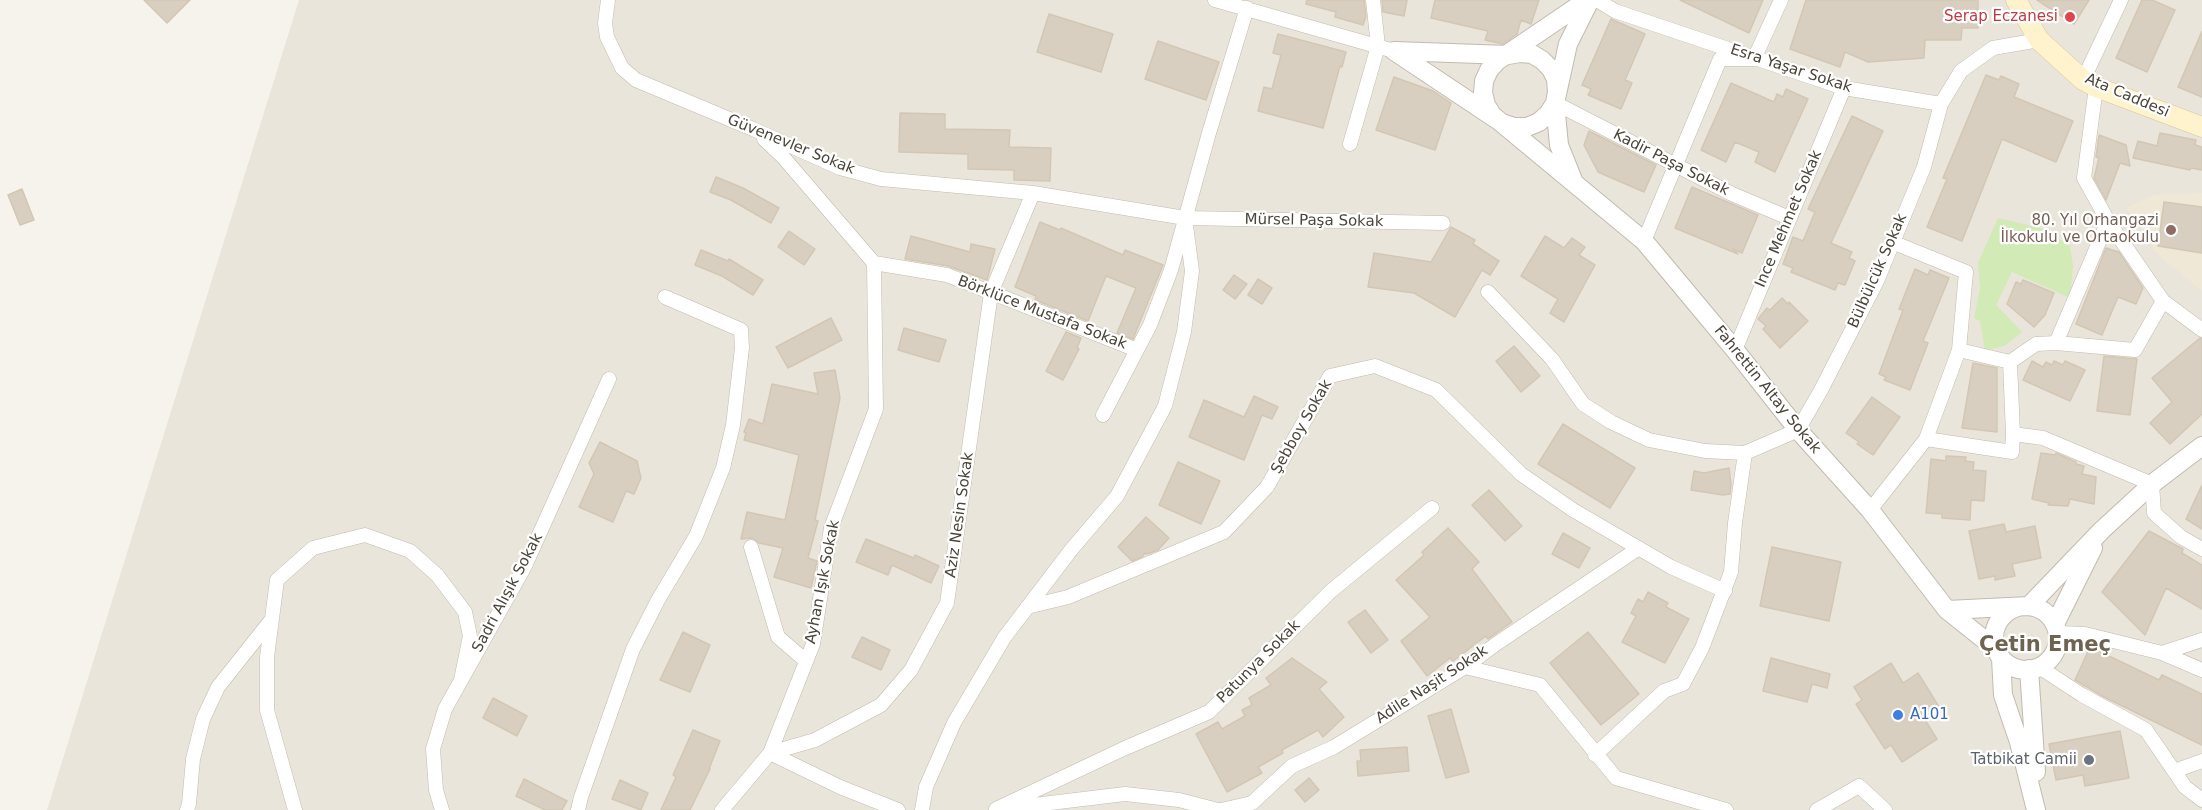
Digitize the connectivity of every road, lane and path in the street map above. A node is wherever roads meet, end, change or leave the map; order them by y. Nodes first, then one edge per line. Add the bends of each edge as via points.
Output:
1 (608, 0) edge
2 (1215, 0) edge
3 (1373, 0) edge
4 (1588, 0) edge
5 (1597, 0) edge
6 (1781, 0) edge
7 (2016, 0) edge
8 (2121, 0) edge
9 (1247, 8) junction
10 (2039, 40) junction
11 (1386, 49) junction
12 (1508, 55) junction
13 (1754, 58) junction
14 (2090, 83) junction
15 (1844, 88) junction
16 (1555, 103) junction
17 (1941, 104) junction
18 (1502, 123) junction
19 (2202, 127) edge
20 (753, 129) junction
21 (1350, 144) dead end
22 (1676, 164) junction
23 (1574, 182) junction
24 (1033, 193) junction
25 (1185, 218) junction
26 (1789, 218) junction
27 (2108, 221) junction
28 (1443, 223) dead end
29 (1644, 241) junction
30 (1892, 242) junction
31 (874, 263) junction
32 (1488, 292) dead end
33 (991, 293) junction
34 (665, 297) dead end
35 (2163, 301) junction
36 (2202, 330) edge
37 (2056, 343) junction
38 (1137, 350) junction
39 (1735, 350) junction
40 (1959, 350) junction
41 (2010, 362) junction
42 (609, 379) dead end
43 (1103, 415) dead end
44 (1798, 430) junction
45 (2013, 434) junction
46 (1926, 439) junction
47 (2202, 446) edge
48 (1745, 453) junction
49 (2152, 483) junction
50 (1432, 508) dead end
51 (1870, 510) junction
52 (2102, 530) junction
53 (751, 547) dead end
54 (1638, 548) junction
55 (2202, 549) edge
56 (1725, 591) junction
57 (2029, 606) junction
58 (1027, 607) junction
59 (1947, 610) junction
60 (274, 617) junction
61 (2056, 628) junction
62 (2202, 640) edge
63 (2162, 653) junction
64 (1999, 654) junction
65 (806, 661) junction
66 (1465, 667) junction
67 (2034, 668) junction
68 (2202, 670) edge
69 (461, 680) junction
70 (770, 753) junction
71 (1595, 755) junction
72 (2202, 761) edge
73 (2174, 771) junction
74 (2202, 800) edge
75 (187, 810) edge
76 (295, 810) edge
77 (442, 810) edge
78 (578, 810) edge
79 (722, 810) edge
80 (898, 810) edge
81 (922, 810) edge
82 (995, 810) edge
83 (1219, 810) edge
84 (1726, 810) edge
85 (1817, 810) edge
86 (1885, 810) edge
87 (2038, 810) edge

1 - 20 street, Güvenevler Sokak via 607,37 622,68 636,80
2 - 9 street
3 - 11 street
4 - 12 street
4 - 16 street via 1568,44
5 - 13 street, Esra Yaşar Sokak via 1615,11
6 - 13 street
7 - 10 main road, Ata Caddesi
8 - 14 street
9 - 11 street
9 - 25 street
10 - 14 main road, Ata Caddesi
10 - 17 street via 1993,48 1961,71
11 - 12 street
11 - 18 street
11 - 21 street
12 - 16 street via 1532,54 1551,69 1556,79
12 - 18 street via 1497,61 1484,81 1486,105
13 - 15 street, Esra Yaşar Sokak
13 - 22 street via 1720,59
14 - 19 main road, Ata Caddesi
14 - 27 street via 2084,178
15 - 17 street, Esra Yaşar Sokak
15 - 26 street, Ince Mehmet Sokak
16 - 18 street via 1539,122 1527,127
16 - 22 street, Kadir Paşa Sokak
16 - 23 street via 1559,145
17 - 30 street, Bülbülcük Sokak via 1924,167
18 - 23 street, Fahrettin Altay Sokak
20 - 24 street, Güvenevler Sokak via 840,168 881,178
20 - 31 street via 783,157
22 - 26 street, Kadir Paşa Sokak
22 - 29 street
23 - 29 street, Fahrettin Altay Sokak
24 - 25 street, Güvenevler Sokak
24 - 33 street, Aziz Nesin Sokak
25 - 28 street, Mürsel Paşa Sokak
25 - 38 street via 1171,270
25 - 58 street via 1192,271 1184,332 1165,406 1117,496
26 - 39 street, Ince Mehmet Sokak
27 - 35 street
27 - 37 street
29 - 39 street, Fahrettin Altay Sokak
30 - 40 street via 1966,272
30 - 44 street, Bülbülcük Sokak via 1877,281
31 - 33 street, Börklüce Mustafa Sokak via 947,275
31 - 65 street, Ayhan Işık Sokak via 876,409 831,528 813,644
32 - 48 street via 1552,359 1583,404 1611,422 1650,440 1705,451
33 - 38 street, Börklüce Mustafa Sokak
33 - 70 street, Aziz Nesin Sokak via 947,603 911,670 881,705 815,740
34 - 78 street via 741,330 733,425 723,468 696,536 633,649
35 - 36 street
35 - 37 street via 2135,350
37 - 41 street via 2036,344
38 - 43 street, Börklüce Mustafa Sokak
39 - 44 street, Fahrettin Altay Sokak
40 - 41 street
40 - 46 street
41 - 45 street
42 - 69 street, Sadri Alışık Sokak via 525,566
44 - 48 street
44 - 51 street, Fahrettin Altay Sokak
45 - 46 street via 2012,452
45 - 49 street via 2043,438
46 - 51 street
47 - 49 street
48 - 56 street via 1731,572
49 - 52 street
49 - 55 street via 2154,513
50 - 82 street, Patunya Sokak via 1331,591 1209,712
51 - 59 street, Fahrettin Altay Sokak
52 - 57 street
52 - 61 street
53 - 65 street via 778,636
54 - 56 street, Şebboy Sokak
54 - 58 street, Şebboy Sokak via 1521,474 1436,390 1375,366 1330,376 1268,487 1224,532 1068,597
54 - 66 street, Adile Naşit Sokak
56 - 71 street via 1683,684 1664,691
57 - 59 street
57 - 61 street via 2048,615
57 - 64 street via 2008,611 2001,618 1994,639
58 - 81 street via 954,723 926,787
59 - 64 street, Fahrettin Altay Sokak
60 - 69 street via 277,580 305,554 313,548 365,535 410,551 437,575 465,612 470,636
60 - 75 street via 218,687 203,719
60 - 76 street via 267,657 267,710
61 - 63 street
61 - 67 street via 2054,653
62 - 63 street
63 - 68 street
64 - 67 street via 2009,665
64 - 87 street via 2003,695
65 - 70 street, Ayhan Işık Sokak
66 - 71 street via 1540,685
66 - 83 street, Adile Naşit Sokak via 1334,747 1292,766 1252,803
67 - 73 street via 2146,730
67 - 87 street
69 - 77 street, Sadri Alışık Sokak via 445,709 433,748 436,790
70 - 79 street, Ayhan Işık Sokak
70 - 80 street
71 - 84 street via 1616,778
72 - 73 street
73 - 74 street via 2185,787
82 - 83 street, Adile Naşit Sokak via 1125,794 1179,800
85 - 86 street via 1859,786

